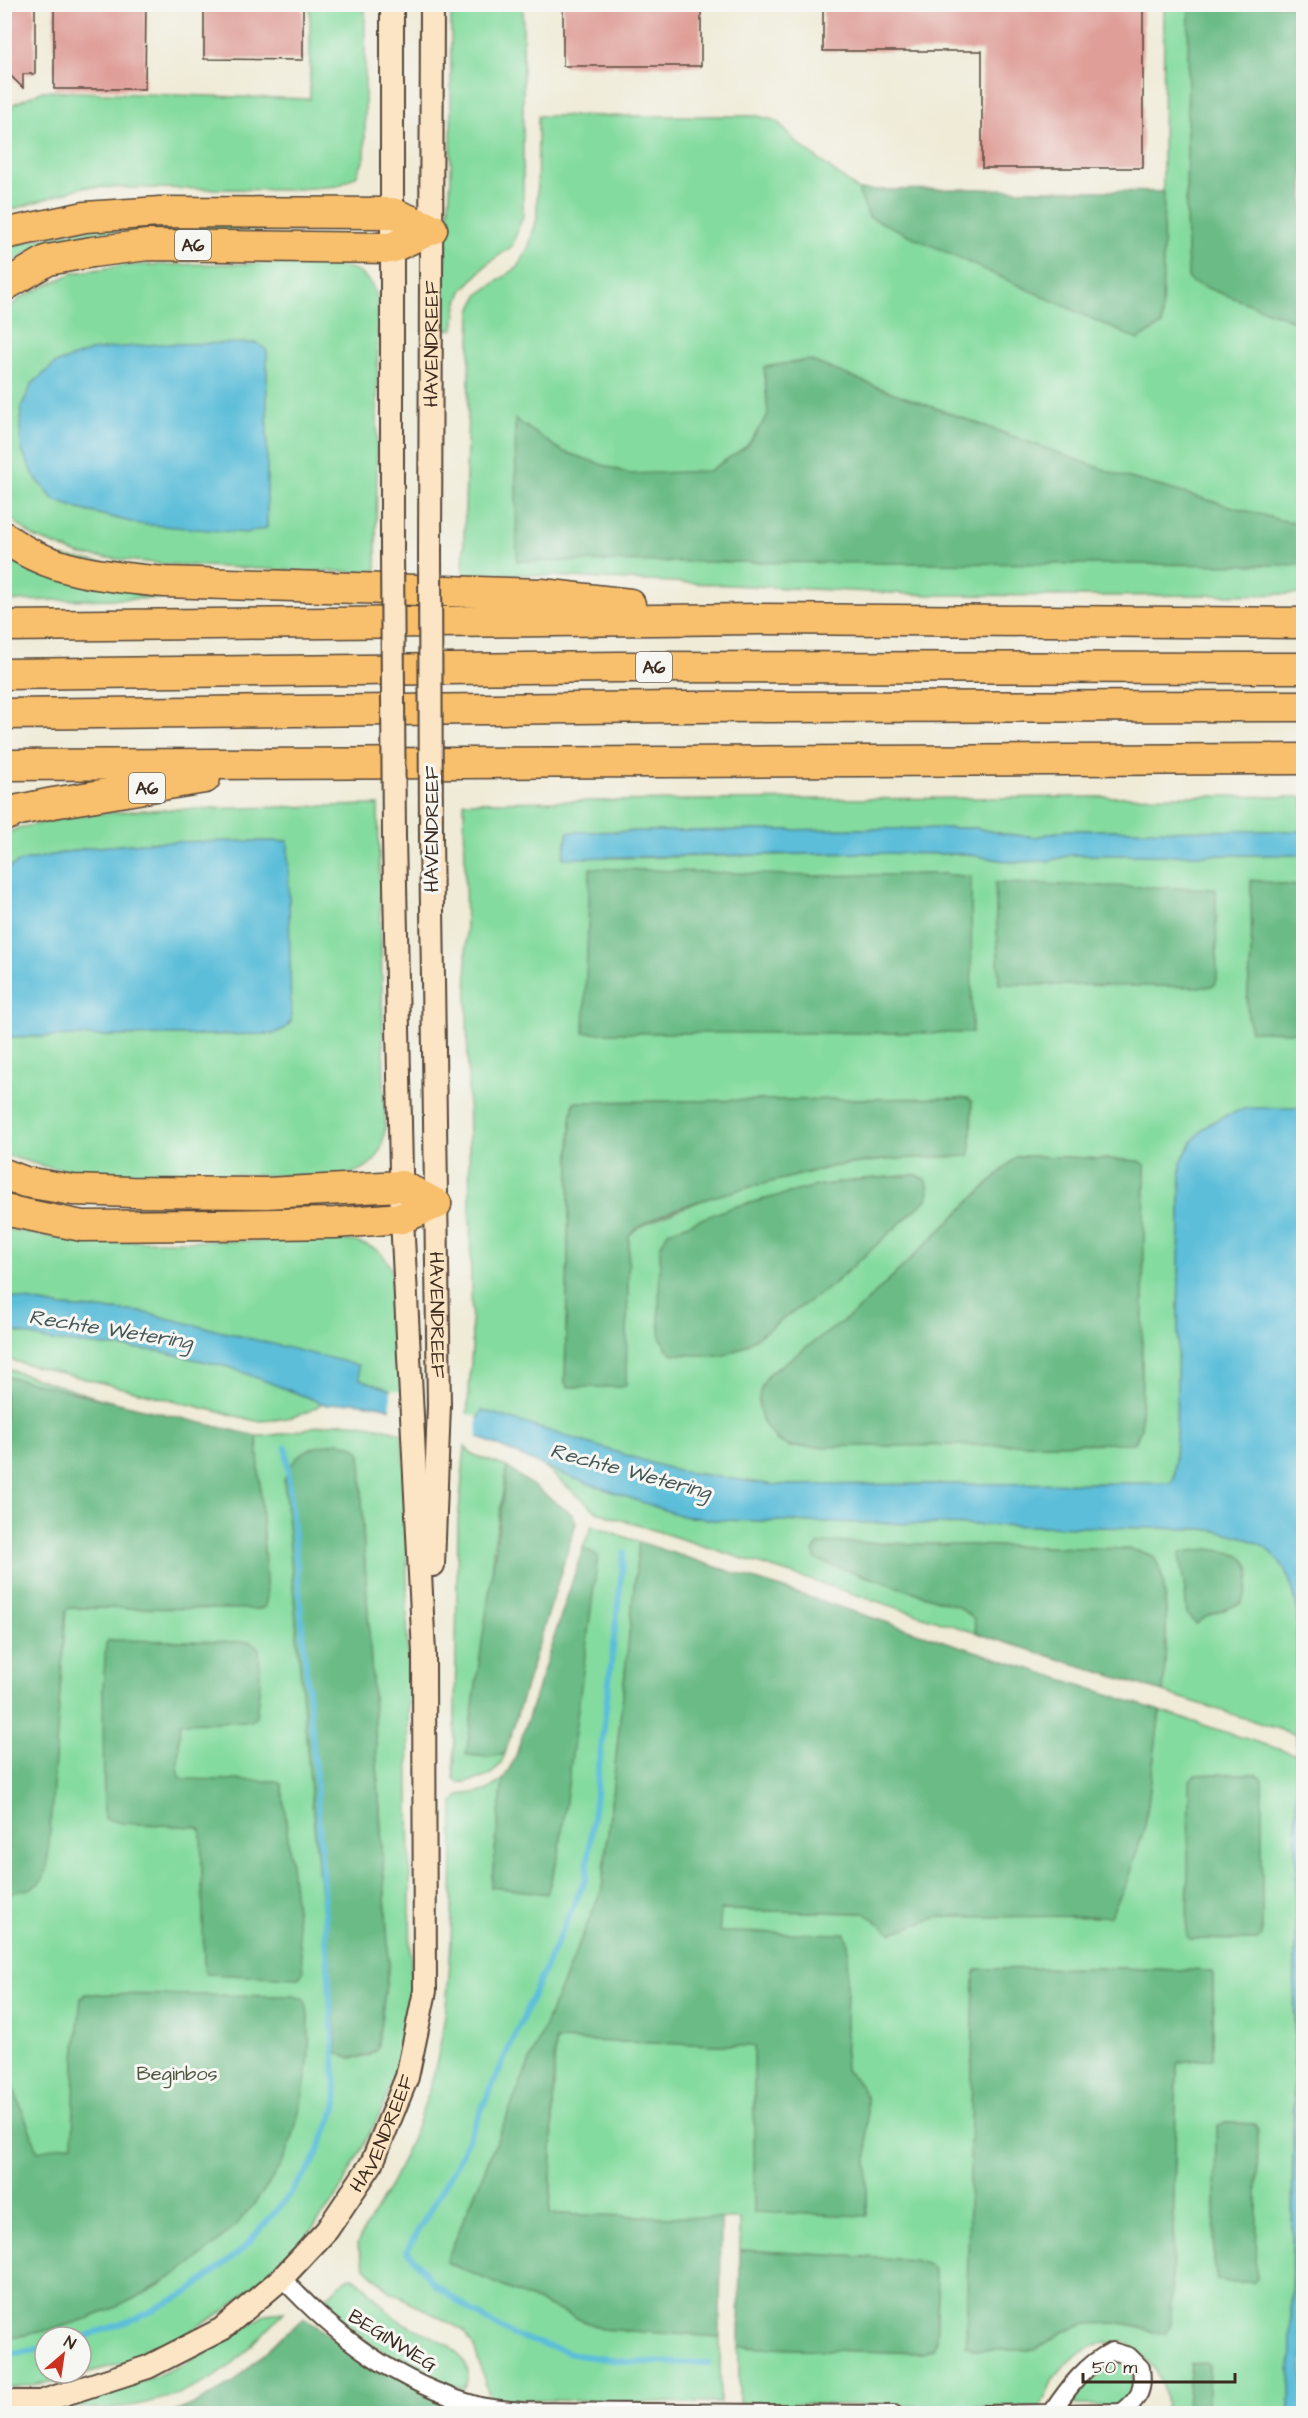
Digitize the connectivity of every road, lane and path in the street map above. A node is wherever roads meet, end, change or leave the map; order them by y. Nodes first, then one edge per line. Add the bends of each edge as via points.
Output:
1 (392, 4) edge
2 (432, 4) edge
3 (392, 213) junction
4 (432, 229) junction
5 (4, 234) edge
6 (391, 248) junction
7 (4, 286) edge
8 (4, 537) edge
9 (761, 619) junction
10 (1304, 622) edge
11 (4, 626) edge
12 (1304, 668) edge
13 (4, 674) edge
14 (1304, 706) edge
15 (4, 714) edge
16 (1304, 759) edge
17 (290, 763) junction
18 (4, 765) edge
19 (4, 816) edge
20 (4, 1174) edge
21 (402, 1186) junction
22 (436, 1204) junction
23 (4, 1210) edge
24 (402, 1218) junction
25 (424, 1653) junction
26 (282, 2278) junction
27 (4, 2402) edge
28 (1052, 2412) junction
29 (894, 2414) edge
30 (983, 2414) edge

1 - 3 main road, HAVENDREEF
2 - 4 main road, HAVENDREEF
3 - 4 highway
3 - 5 highway, A6 via 160,212 85,217
3 - 6 main road, HAVENDREEF
4 - 6 highway
4 - 22 main road, HAVENDREEF, bridge via 431,837
6 - 7 highway, A6 via 148,245 48,260
6 - 21 main road, HAVENDREEF, bridge via 393,837
8 - 9 highway via 22,550 72,570 118,578 542,594
9 - 10 highway
9 - 11 highway
12 - 13 highway, A6 via 619,667
14 - 15 highway, A6
16 - 17 highway, A6
17 - 18 highway, A6
17 - 19 highway, A6 via 53,802
20 - 21 highway via 72,1190 131,1192 267,1193
21 - 22 highway
21 - 24 main road, HAVENDREEF
22 - 24 highway
22 - 25 main road, HAVENDREEF via 439,1405 433,1571
23 - 24 highway via 82,1226 335,1223
24 - 25 main road, HAVENDREEF
25 - 26 main road, HAVENDREEF via 425,1991 407,2077 372,2163 327,2230
26 - 27 main road, HAVENDREEF via 222,2329 148,2367 40,2402
26 - 29 street, BEGINWEG via 351,2344 416,2384 478,2406 521,2411
28 - 28 street via 1122,2412 1136,2401 1143,2384 1141,2368 1129,2356 1112,2351 1096,2359
28 - 30 street

